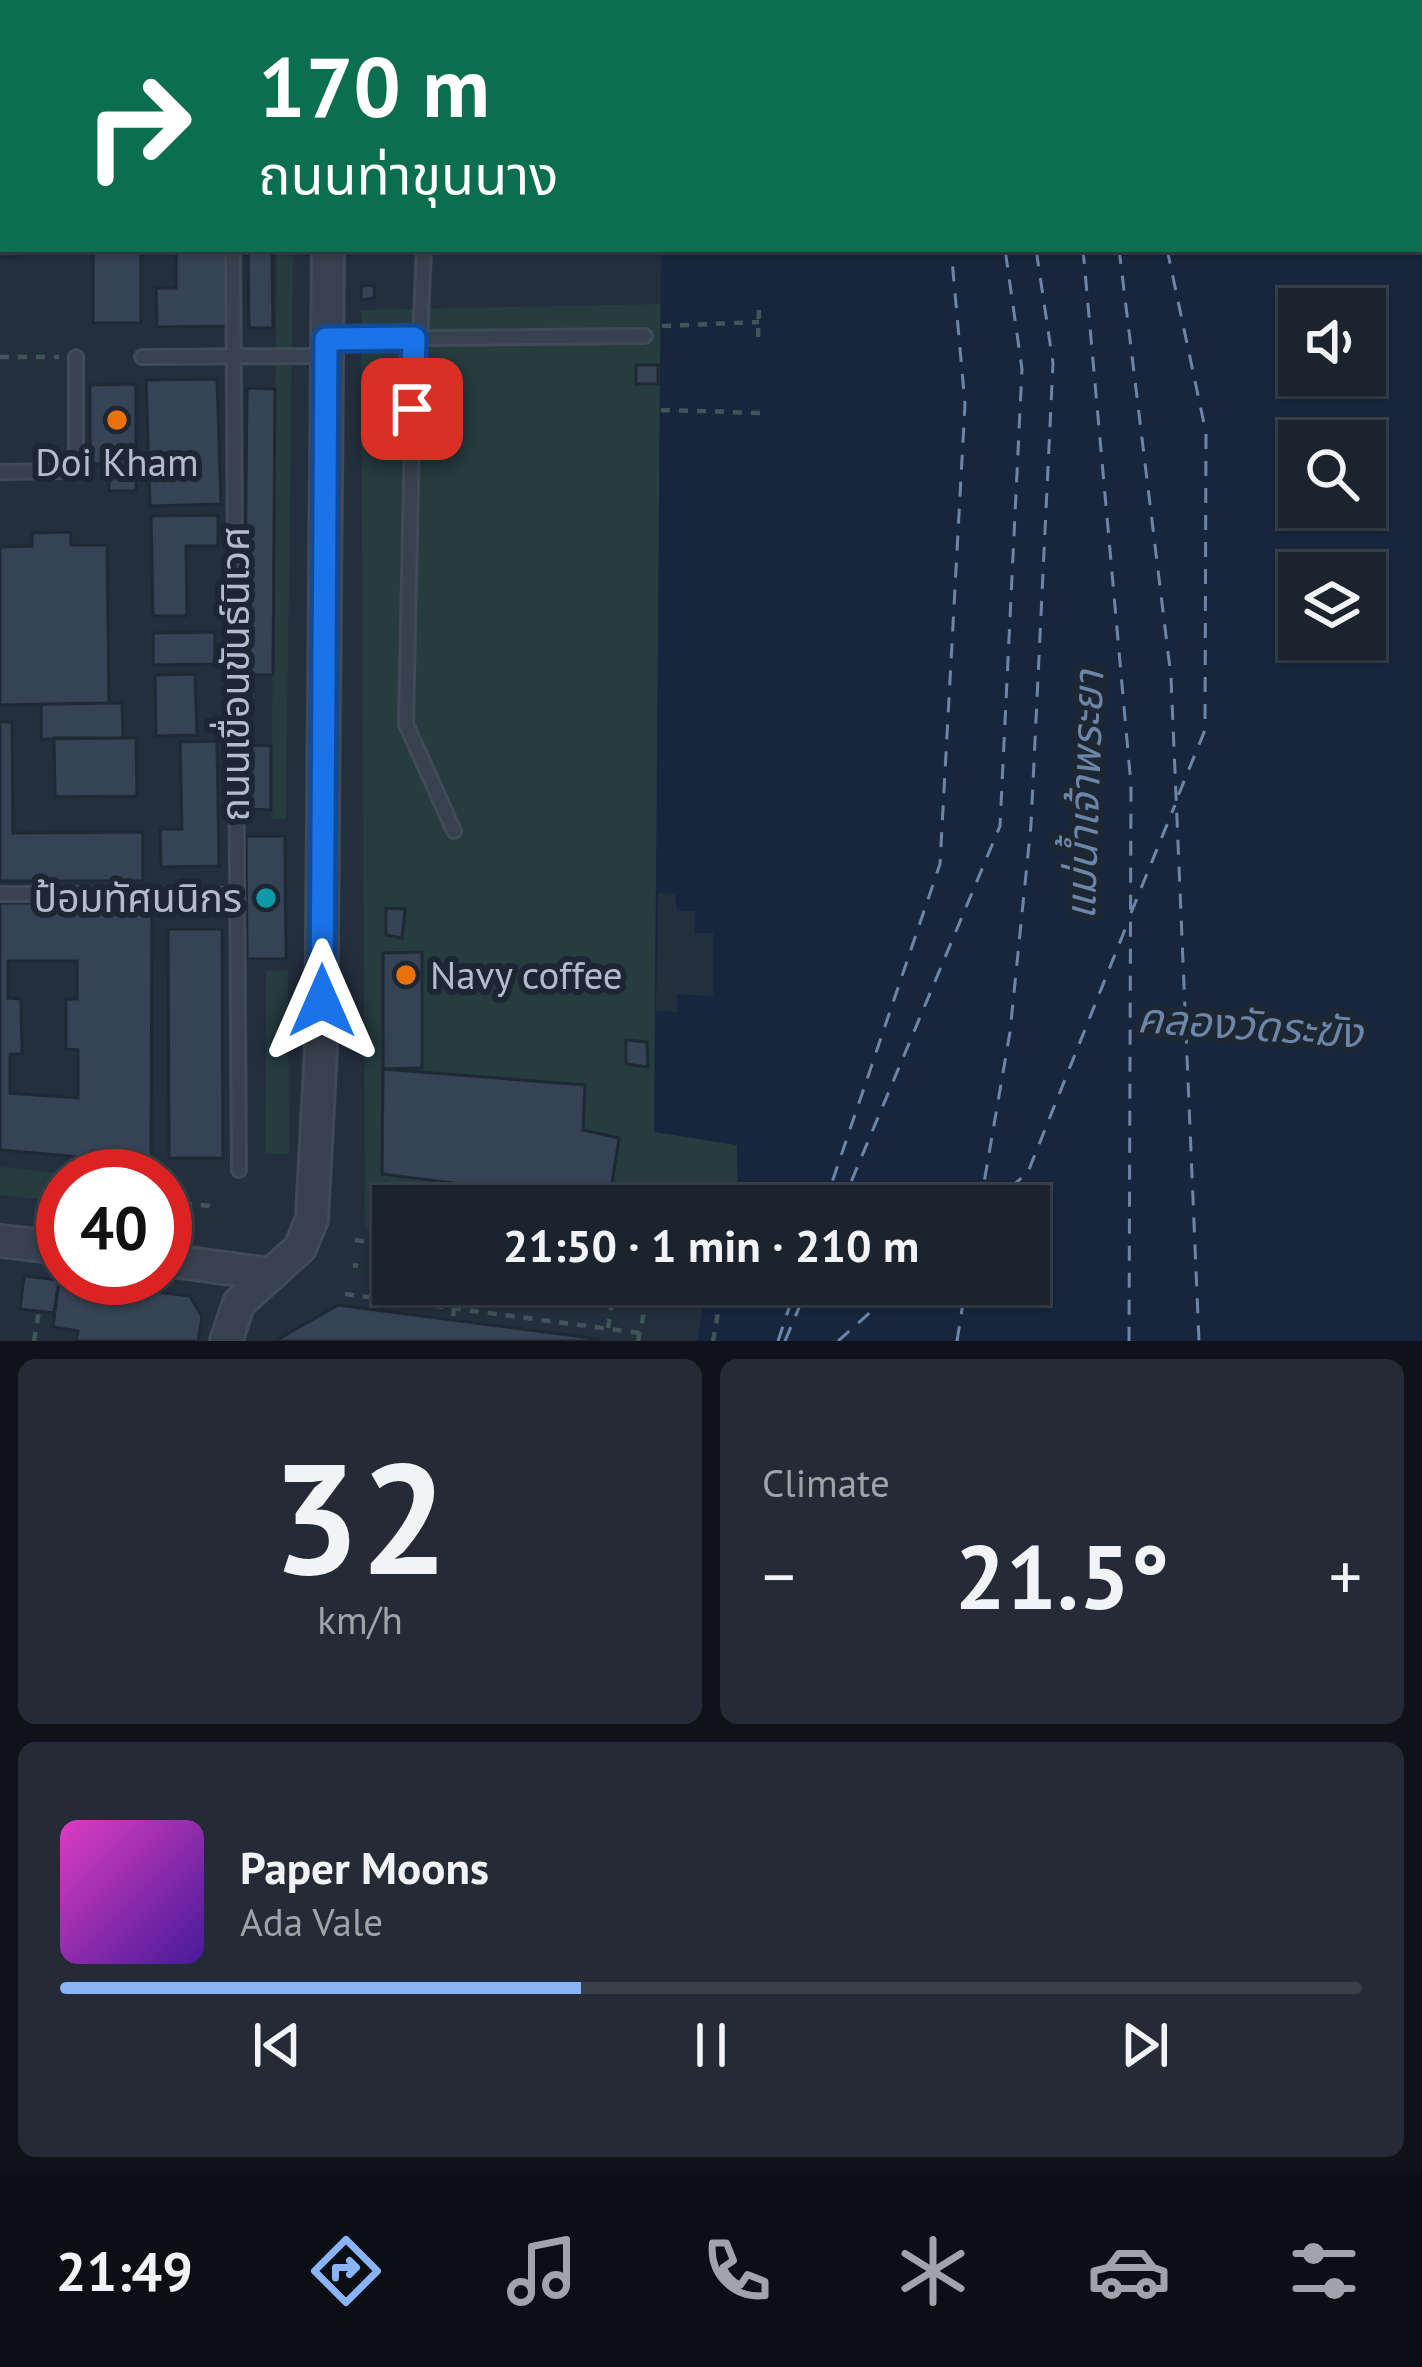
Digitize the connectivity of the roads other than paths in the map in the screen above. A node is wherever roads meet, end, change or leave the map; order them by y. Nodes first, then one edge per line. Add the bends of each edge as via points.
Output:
1 (233, 252) edge
2 (328, 252) edge
3 (424, 252) edge
4 (645, 336) road end
5 (417, 338) junction
6 (326, 347) junction
7 (234, 356) junction
8 (76, 357) road end
9 (142, 357) dead end
10 (0, 472) edge
11 (454, 831) dead end
12 (0, 894) edge
13 (236, 895) junction
14 (239, 1170) dead end
15 (0, 1241) edge
16 (36, 1245) edge
17 (192, 1264) edge
18 (269, 1274) junction
19 (226, 1341) edge

1 - 7 lane, ถนนเขื่อนขันธ์นิเวศ
2 - 6 street
3 - 5 lane
4 - 5 lane
5 - 6 lane
5 - 11 lane via 406,724
6 - 7 lane
6 - 18 street via 313,1219 300,1248
7 - 9 lane
7 - 13 lane, ถนนเขื่อนขันธ์นิเวศ
8 - 10 lane via 70,471
12 - 13 lane
13 - 14 lane, ถนนเขื่อนขันธ์นิเวศ
15 - 16 street
17 - 18 street
18 - 19 street via 239,1303

